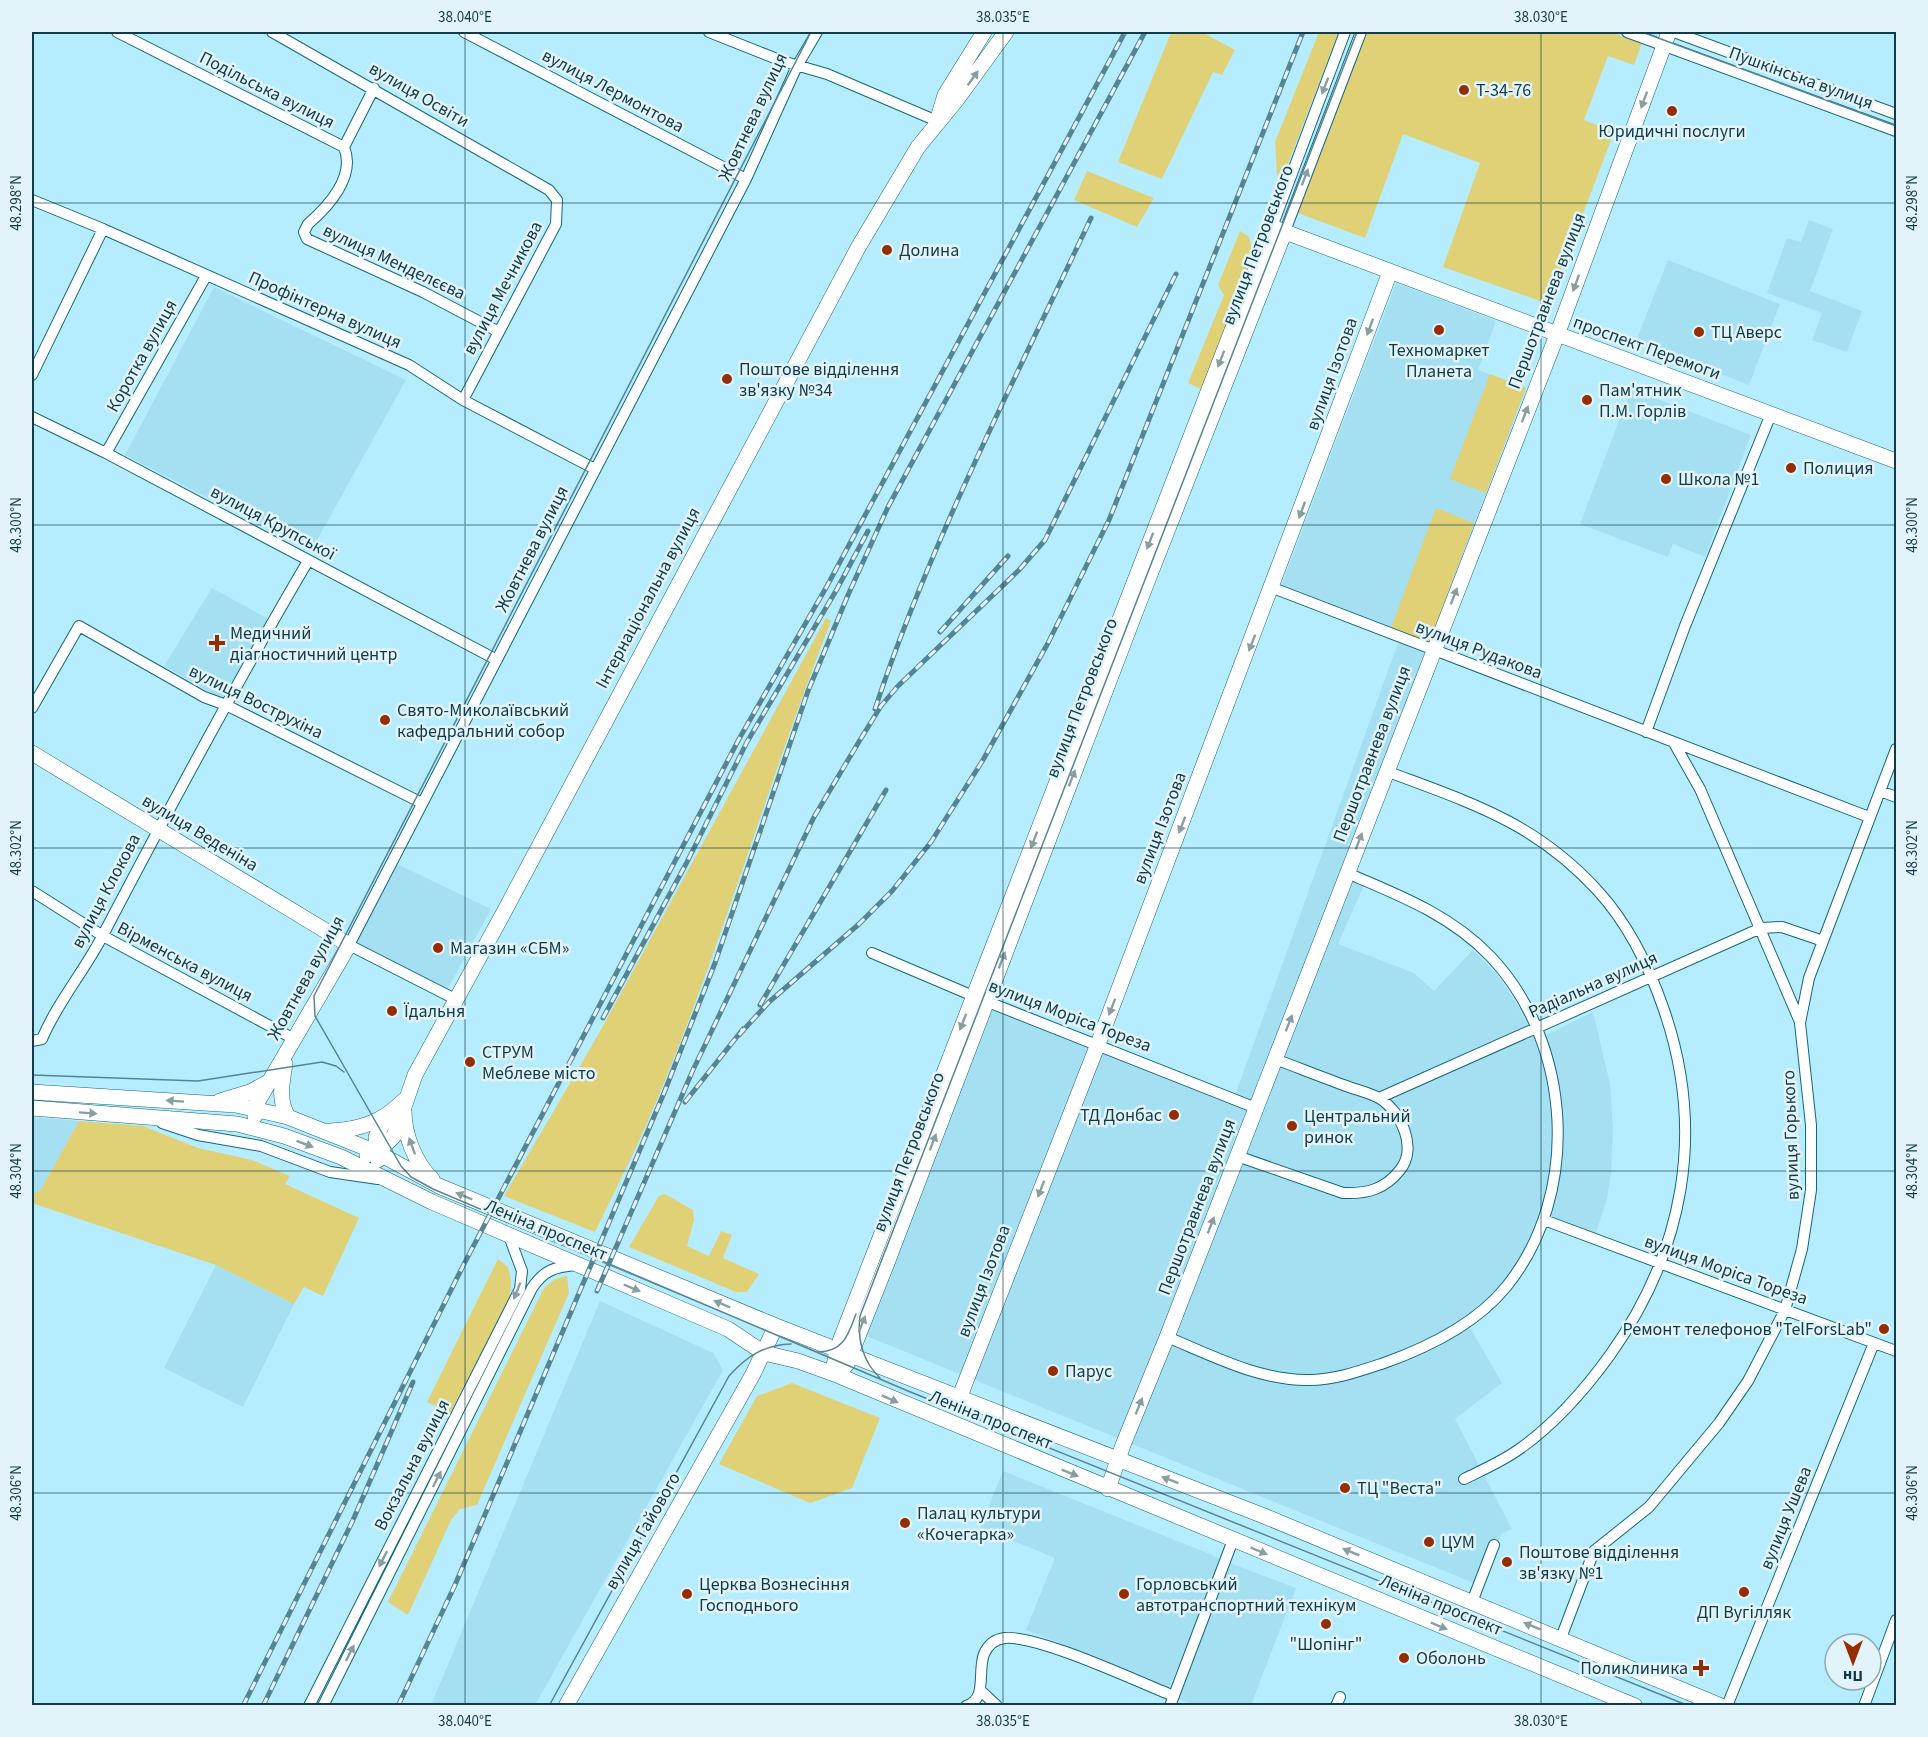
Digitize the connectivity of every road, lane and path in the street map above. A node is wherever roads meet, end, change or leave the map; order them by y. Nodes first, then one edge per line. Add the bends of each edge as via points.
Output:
1 (117, 32) edge
2 (272, 32) edge
3 (464, 32) edge
4 (709, 32) edge
5 (817, 32) edge
6 (984, 32) edge
7 (1006, 32) edge
8 (1346, 32) edge
9 (1361, 32) edge
10 (1628, 32) edge
11 (1674, 32) edge
12 (1666, 38) edge
13 (797, 66) junction
14 (374, 88) junction
15 (1896, 114) edge
16 (937, 122) junction
17 (1896, 131) edge
18 (344, 147) junction
19 (746, 179) junction
20 (549, 190) joint
21 (32, 201) edge
22 (103, 229) junction
23 (1278, 229) junction
24 (1390, 272) junction
25 (206, 276) junction
26 (499, 332) junction
27 (1557, 335) junction
28 (32, 375) edge
29 (463, 400) junction
30 (1771, 414) junction
31 (32, 417) edge
32 (106, 453) junction
33 (1896, 461) edge
34 (596, 469) junction
35 (308, 561) junction
36 (1273, 588) junction
37 (1433, 651) junction
38 (497, 660) junction
39 (225, 705) junction
40 (32, 708) edge
41 (1646, 732) junction
42 (1674, 743) junction
43 (1896, 750) edge
44 (32, 753) edge
45 (1386, 771) junction
46 (1880, 791) junction
47 (1896, 797) edge
48 (422, 803) junction
49 (1869, 817) junction
50 (157, 830) junction
51 (1347, 873) junction
52 (32, 891) edge
53 (1761, 928) junction
54 (103, 936) junction
55 (1823, 941) junction
56 (349, 945) junction
57 (872, 953) dead end
58 (1653, 977) junction
59 (455, 999) junction
60 (980, 999) junction
61 (1800, 1023) junction
62 (1537, 1028) junction
63 (33, 1041) edge
64 (292, 1044) junction
65 (1098, 1044) junction
66 (1275, 1059) junction
67 (272, 1079) junction
68 (32, 1092) edge
69 (1379, 1098) junction
70 (405, 1099) junction
71 (208, 1104) junction
72 (32, 1108) edge
73 (254, 1108) junction
74 (1256, 1108) junction
75 (145, 1117) junction
76 (288, 1117) junction
77 (386, 1117) junction
78 (326, 1131) junction
79 (268, 1132) junction
80 (376, 1152) junction
81 (288, 1156) junction
82 (1237, 1156) junction
83 (341, 1157) junction
84 (390, 1180) junction
85 (439, 1186) junction
86 (1544, 1220) junction
87 (509, 1236) junction
88 (1662, 1264) junction
89 (578, 1265) junction
90 (1785, 1310) junction
91 (776, 1326) junction
92 (1167, 1336) junction
93 (1874, 1343) junction
94 (757, 1349) junction
95 (1896, 1351) edge
96 (843, 1352) junction
97 (798, 1361) junction
98 (753, 1374) junction
99 (837, 1375) junction
100 (960, 1396) junction
101 (1117, 1460) junction
102 (1464, 1479) dead end
103 (1108, 1489) junction
104 (1233, 1540) junction
105 (1494, 1545) dead end
106 (1472, 1602) junction
107 (1896, 1620) edge
108 (1562, 1638) junction
109 (981, 1691) junction
110 (1172, 1701) edge
111 (309, 1706) edge
112 (323, 1706) edge
113 (566, 1706) edge
114 (966, 1706) edge
115 (997, 1706) edge
116 (1635, 1706) edge
117 (1721, 1706) edge
118 (1727, 1706) edge
119 (1864, 1706) edge

1 - 18 street, Подільська вулиця
2 - 14 street, вулиця Освіти
3 - 19 street, вулиця Лермонтова
4 - 13 street
5 - 13 street, Жовтнева вулиця
6 - 16 main road, Інтернаціональна вулиця via 945,95
16 -> 7 main road, Інтернаціональна вулиця
8 -> 23 street, вулиця Петровського
23 -> 9 street, вулиця Петровського
10 - 12 street, Пушкінська вулиця
11 - 15 street, Пушкінська вулиця
12 - 17 street, Пушкінська вулиця
12 -> 27 main road, Першотравнева вулиця
13 - 16 street via 827,74
13 - 19 street, Жовтнева вулиця
14 - 18 street, Подільська вулиця
14 - 20 street, вулиця Освіти
16 - 59 main road, Інтернаціональна вулиця via 859,246
18 - 26 street, вулиця Менделєєва via 348,158 345,176 308,224 304,232 307,239
19 - 34 street, Жовтнева вулиця
20 - 26 street, вулиця Мечникова via 556,200 556,224
21 - 22 street, Профінтерна вулиця
22 - 25 street, Профінтерна вулиця
22 - 28 street
23 - 24 main road, проспект Перемоги
23 - 60 main road, вулиця Петровського
24 - 27 main road, проспект Перемоги
24 -> 36 main road, вулиця Ізотова
25 - 29 street, Профінтерна вулиця via 409,365
25 - 32 street, Коротка вулиця
26 - 29 street, вулиця Мечникова
27 - 30 main road, проспект Перемоги
37 -> 27 main road, Першотравнева вулиця
29 - 34 street, Профінтерна вулиця
30 - 33 main road, проспект Перемоги
30 - 41 street
31 - 32 street, вулиця Крупської
32 - 35 street, вулиця Крупської
34 - 38 street, Жовтнева вулиця
35 - 38 street, вулиця Крупської
35 - 39 street, вулиця Клокова
36 - 37 street, вулиця Рудакова
36 -> 65 main road, вулиця Ізотова
37 - 41 street, вулиця Рудакова
37 - 45 main road, Першотравнева вулиця
38 - 48 street, Жовтнева вулиця
39 - 40 street, вулиця Вострухіна via 79,626
39 - 48 street, вулиця Вострухіна
39 - 50 street, вулиця Клокова
41 - 42 street, вулиця Рудакова
42 - 49 street, вулиця Рудакова
42 - 53 street via 1700,789
43 - 46 street, вулиця Горького
44 - 50 main road, вулиця Веденіна
51 -> 45 main road, Першотравнева вулиця
45 - 58 street via 1517,824 1543,841 1599,892 1634,939
46 - 47 street
46 - 49 street, вулиця Горького
48 - 56 street, Жовтнева вулиця
49 - 55 street, вулиця Горького
50 - 54 street, вулиця Клокова
50 - 56 main road, вулиця Веденіна
51 - 62 street via 1421,905 1469,937 1511,982
66 -> 51 main road, Першотравнева вулиця
52 - 54 street, Вірменська вулиця
53 - 55 street, Радіальна вулиця via 1782,927
53 - 58 street, Радіальна вулиця
53 - 61 street
54 - 63 street, вулиця Клокова via 42,1039
54 - 64 street, Вірменська вулиця
55 - 61 street, вулиця Горького via 1809,978
56 - 59 street
56 - 64 main road, Жовтнева вулиця
57 - 60 street, вулиця Моріса Тореза
58 - 62 street, Радіальна вулиця
58 - 88 street via 1680,1066 1685,1127 1680,1191
59 - 70 main road, Інтернаціональна вулиця
60 - 65 street, вулиця Моріса Тореза
60 - 96 main road, вулиця Петровського
61 - 90 street, вулиця Горького via 1808,1091 1811,1190 1802,1249
62 - 69 street, Радіальна вулиця
62 - 86 street via 1550,1060 1556,1120 1554,1182
64 - 67 main road, Жовтнева вулиця
64 - 76 main road via 281,1093
65 - 74 street, вулиця Моріса Тореза
65 -> 100 main road, вулиця Ізотова
66 - 69 street
66 - 74 main road, Першотравнева вулиця
67 - 71 main road via 250,1092
67 - 73 main road, Жовтнева вулиця
71 -> 68 main road, Леніна проспект
69 - 82 street via 1402,1124 1408,1153 1392,1180 1378,1189 1362,1194 1344,1193
70 - 77 main road, Інтернаціональна вулиця
70 - 80 main road, Інтернаціональна вулиця via 394,1136
85 -> 70 main road, Леніна проспект via 417,1160 404,1119
71 - 73 main road, Леніна проспект
72 -> 75 main road, Леніна проспект
73 - 76 main road, Леніна проспект
73 - 79 main road via 258,1121
74 - 82 main road, Першотравнева вулиця
75 - 79 main road, Леніна проспект via 237,1124
75 - 81 street via 198,1135 261,1146
76 - 78 main road, Леніна проспект
77 - 78 main road, Інтернаціональна вулиця via 350,1130
77 - 80 main road via 376,1137
78 - 80 main road, Леніна проспект
79 - 81 street
79 -> 83 main road, Леніна проспект
80 - 83 main road
80 - 84 main road
80 - 85 main road, Леніна проспект
81 - 84 street via 342,1175
92 -> 82 main road, Першотравнева вулиця
83 - 84 main road, Леніна проспект
84 - 87 main road, Леніна проспект
91 -> 85 main road, Леніна проспект
86 - 88 street, вулиця Моріса Тореза
86 - 92 street via 1519,1269 1482,1311 1442,1339 1364,1370 1329,1379 1279,1377
87 - 89 main road, Леніна проспект
87 -> 111 street, Вокзальна вулиця via 522,1271 520,1289
88 - 90 street, вулиця Моріса Тореза
88 - 102 street via 1635,1317 1580,1394 1518,1450
89 -> 94 main road, Леніна проспект via 728,1329
112 -> 89 street, Вокзальна вулиця via 532,1288 544,1272
90 - 93 street, вулиця Моріса Тореза
90 - 108 street, вулиця Горького via 1748,1381 1719,1423 1649,1507 1594,1551
91 - 94 main road
91 - 96 main road, Леніна проспект
101 -> 92 main road, Першотравнева вулиця
93 - 95 street, вулиця Моріса Тореза
93 - 118 street, вулиця Ушева
94 - 97 main road, Леніна проспект
94 - 98 main road
96 - 99 main road, вулиця Петровського via 844,1370
96 - 100 main road, Леніна проспект
97 - 98 main road via 769,1360
97 - 99 main road, Леніна проспект
98 - 113 main road, вулиця Гайового
99 -> 103 main road, Леніна проспект
100 - 101 main road, Леніна проспект
101 - 103 main road, Першотравнева вулиця
106 -> 101 main road, Леніна проспект
103 - 104 main road, Леніна проспект
104 - 110 street
104 -> 116 main road, Леніна проспект
105 - 106 street
108 -> 106 main road, Леніна проспект
107 - 119 street
108 - 117 main road, Леніна проспект
109 - 110 street via 980,1667 985,1652 997,1640 1006,1638 1051,1648
109 - 114 street
109 - 115 street

